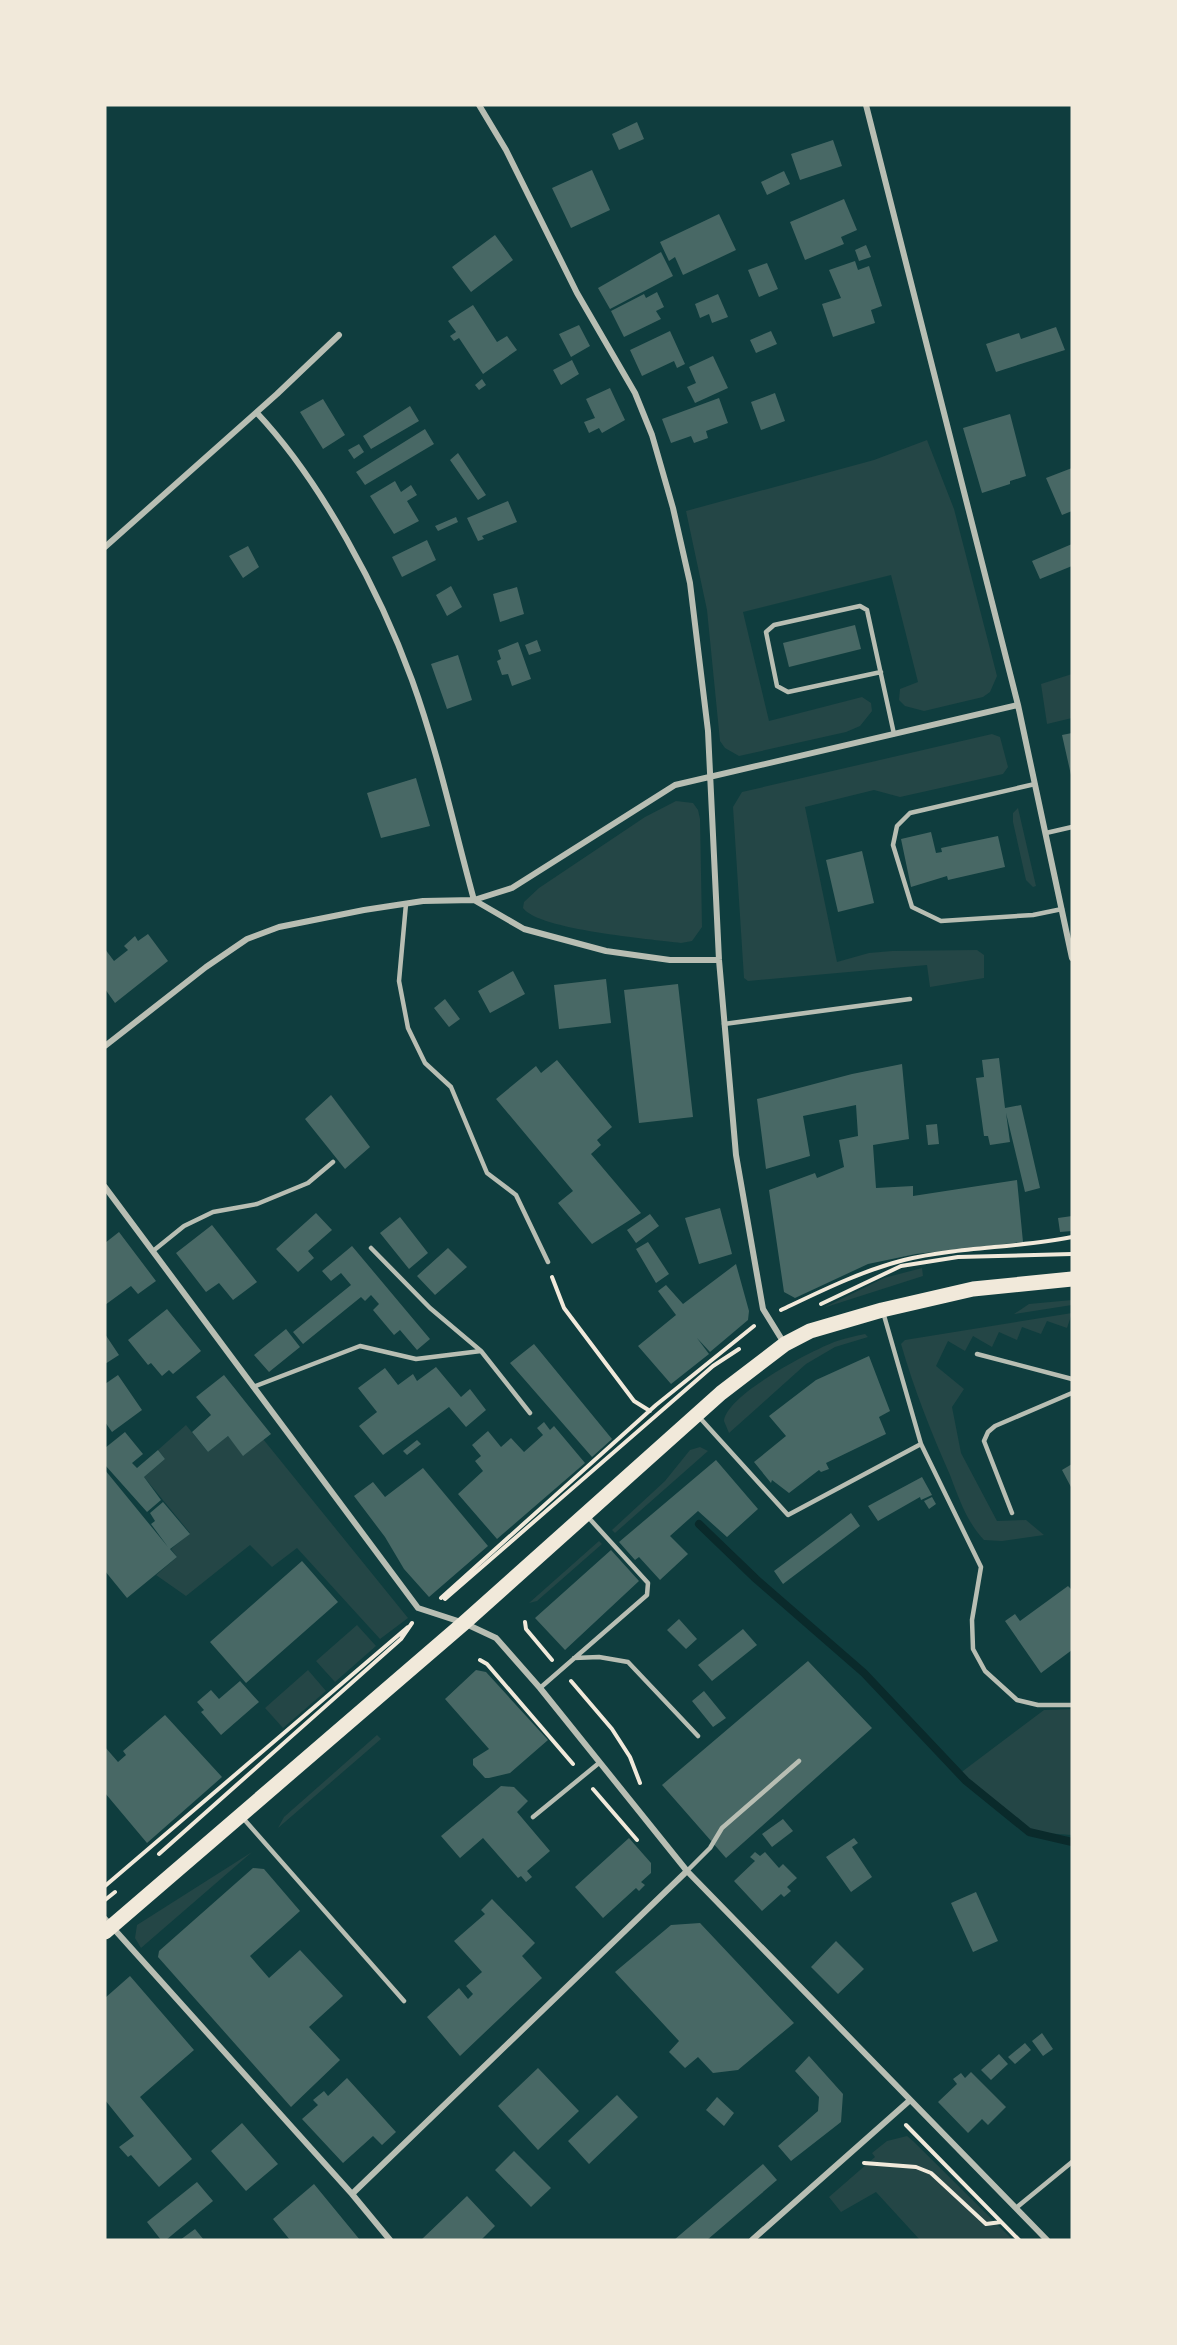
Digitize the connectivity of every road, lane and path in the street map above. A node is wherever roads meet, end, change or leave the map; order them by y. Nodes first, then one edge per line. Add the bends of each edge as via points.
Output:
1 (479, 105) edge
2 (866, 105) edge
3 (339, 335) dead end
4 (257, 413) junction
5 (105, 547) edge
6 (881, 672) junction
7 (1018, 705) junction
8 (894, 734) junction
9 (711, 777) junction
10 (1035, 784) junction
11 (1072, 827) edge
12 (1046, 833) junction
13 (474, 900) junction
14 (406, 904) junction
15 (1062, 909) junction
16 (1072, 958) edge
17 (719, 960) junction
18 (909, 999) dead end
19 (724, 1024) junction
20 (105, 1046) edge
21 (333, 1162) dead end
22 (105, 1186) edge
23 (371, 1248) dead end
24 (153, 1251) junction
25 (548, 1262) joint
26 (1072, 1279) edge
27 (882, 1310) junction
28 (785, 1344) junction
29 (481, 1351) junction
30 (976, 1354) dead end
31 (1072, 1379) edge
32 (253, 1388) junction
33 (1072, 1393) edge
34 (650, 1411) dead end
35 (530, 1413) dead end
36 (697, 1415) junction
37 (921, 1444) junction
38 (1012, 1512) dead end
39 (585, 1515) junction
40 (525, 1622) dead end
41 (464, 1623) junction
42 (574, 1658) junction
43 (561, 1670) junction
44 (540, 1688) junction
45 (1072, 1705) edge
46 (698, 1736) dead end
47 (799, 1761) dead end
48 (599, 1763) junction
49 (641, 1786) dead end
50 (240, 1815) junction
51 (532, 1817) dead end
52 (156, 1856) dead end
53 (687, 1871) junction
54 (105, 1886) edge
55 (121, 1887) dead end
56 (105, 1900) edge
57 (107, 1926) edge
58 (404, 2001) dead end
59 (909, 2101) junction
60 (895, 2114) junction
61 (842, 2160) junction
62 (1072, 2162) edge
63 (352, 2194) junction
64 (1016, 2208) junction
65 (1001, 2222) junction
66 (390, 2240) edge
67 (752, 2240) edge
68 (1019, 2240) edge
69 (1047, 2240) edge

1 - 9 street via 506,150 577,293 635,393 652,435 690,583
2 - 7 street
3 - 4 street
4 - 5 street
4 - 13 street via 301,466 392,632 431,741
6 - 6 lane via 867,610 860,606 774,625 766,633 777,686 788,692
6 - 8 lane
7 - 8 street
7 - 10 street
8 - 9 street
9 - 13 street via 675,785 512,888
9 - 17 street
10 - 12 street
10 - 15 lane via 910,813 897,826 893,845 912,907 941,921 1033,915
11 - 12 lane
12 - 15 street
13 - 14 street
13 - 17 street via 524,929 606,951 670,960
14 - 20 street via 279,927 247,939
14 - 25 lane via 399,981 408,1028 425,1063 450,1087 487,1173 516,1195
15 - 16 street
17 - 19 street
18 - 19 lane
19 - 28 street via 736,1155 763,1309
21 - 24 lane via 308,1183 257,1204 213,1212 184,1226
22 - 24 street
23 - 29 lane via 438,1315
24 - 32 street
25 - 34 path via 554,1289 564,1308 634,1401
26 - 27 main road via 973,1289
27 - 28 main road via 810,1331
27 - 37 lane
28 - 36 main road
29 - 32 lane via 416,1359 360,1346
29 - 35 lane
30 - 31 lane
32 - 41 street via 418,1608
33 - 38 lane via 988,1432 984,1441
36 - 37 lane via 788,1515
36 - 39 main road
37 - 45 lane via 981,1567 972,1620 973,1649 985,1671 1017,1700 1038,1705
39 - 41 main road
39 - 42 lane via 648,1583 648,1589 647,1595
40 - 43 path via 526,1629
41 - 44 street via 496,1638
41 - 50 main road
42 - 43 lane
42 - 46 lane via 628,1662
43 - 44 lane
43 - 49 path via 612,1729 630,1757
44 - 48 street
47 - 53 lane via 722,1828 710,1848
48 - 51 lane
48 - 53 street
50 - 57 main road
50 - 58 lane
52 - 54 path via 393,1647 413,1622
53 - 59 street
53 - 63 street
55 - 56 path
57 - 63 street
59 - 60 street
59 - 64 street
60 - 61 street
60 - 65 path
61 - 65 path via 916,2167 931,2173 986,2223
61 - 67 street
62 - 64 lane
63 - 66 street
64 - 69 street
65 - 68 path

